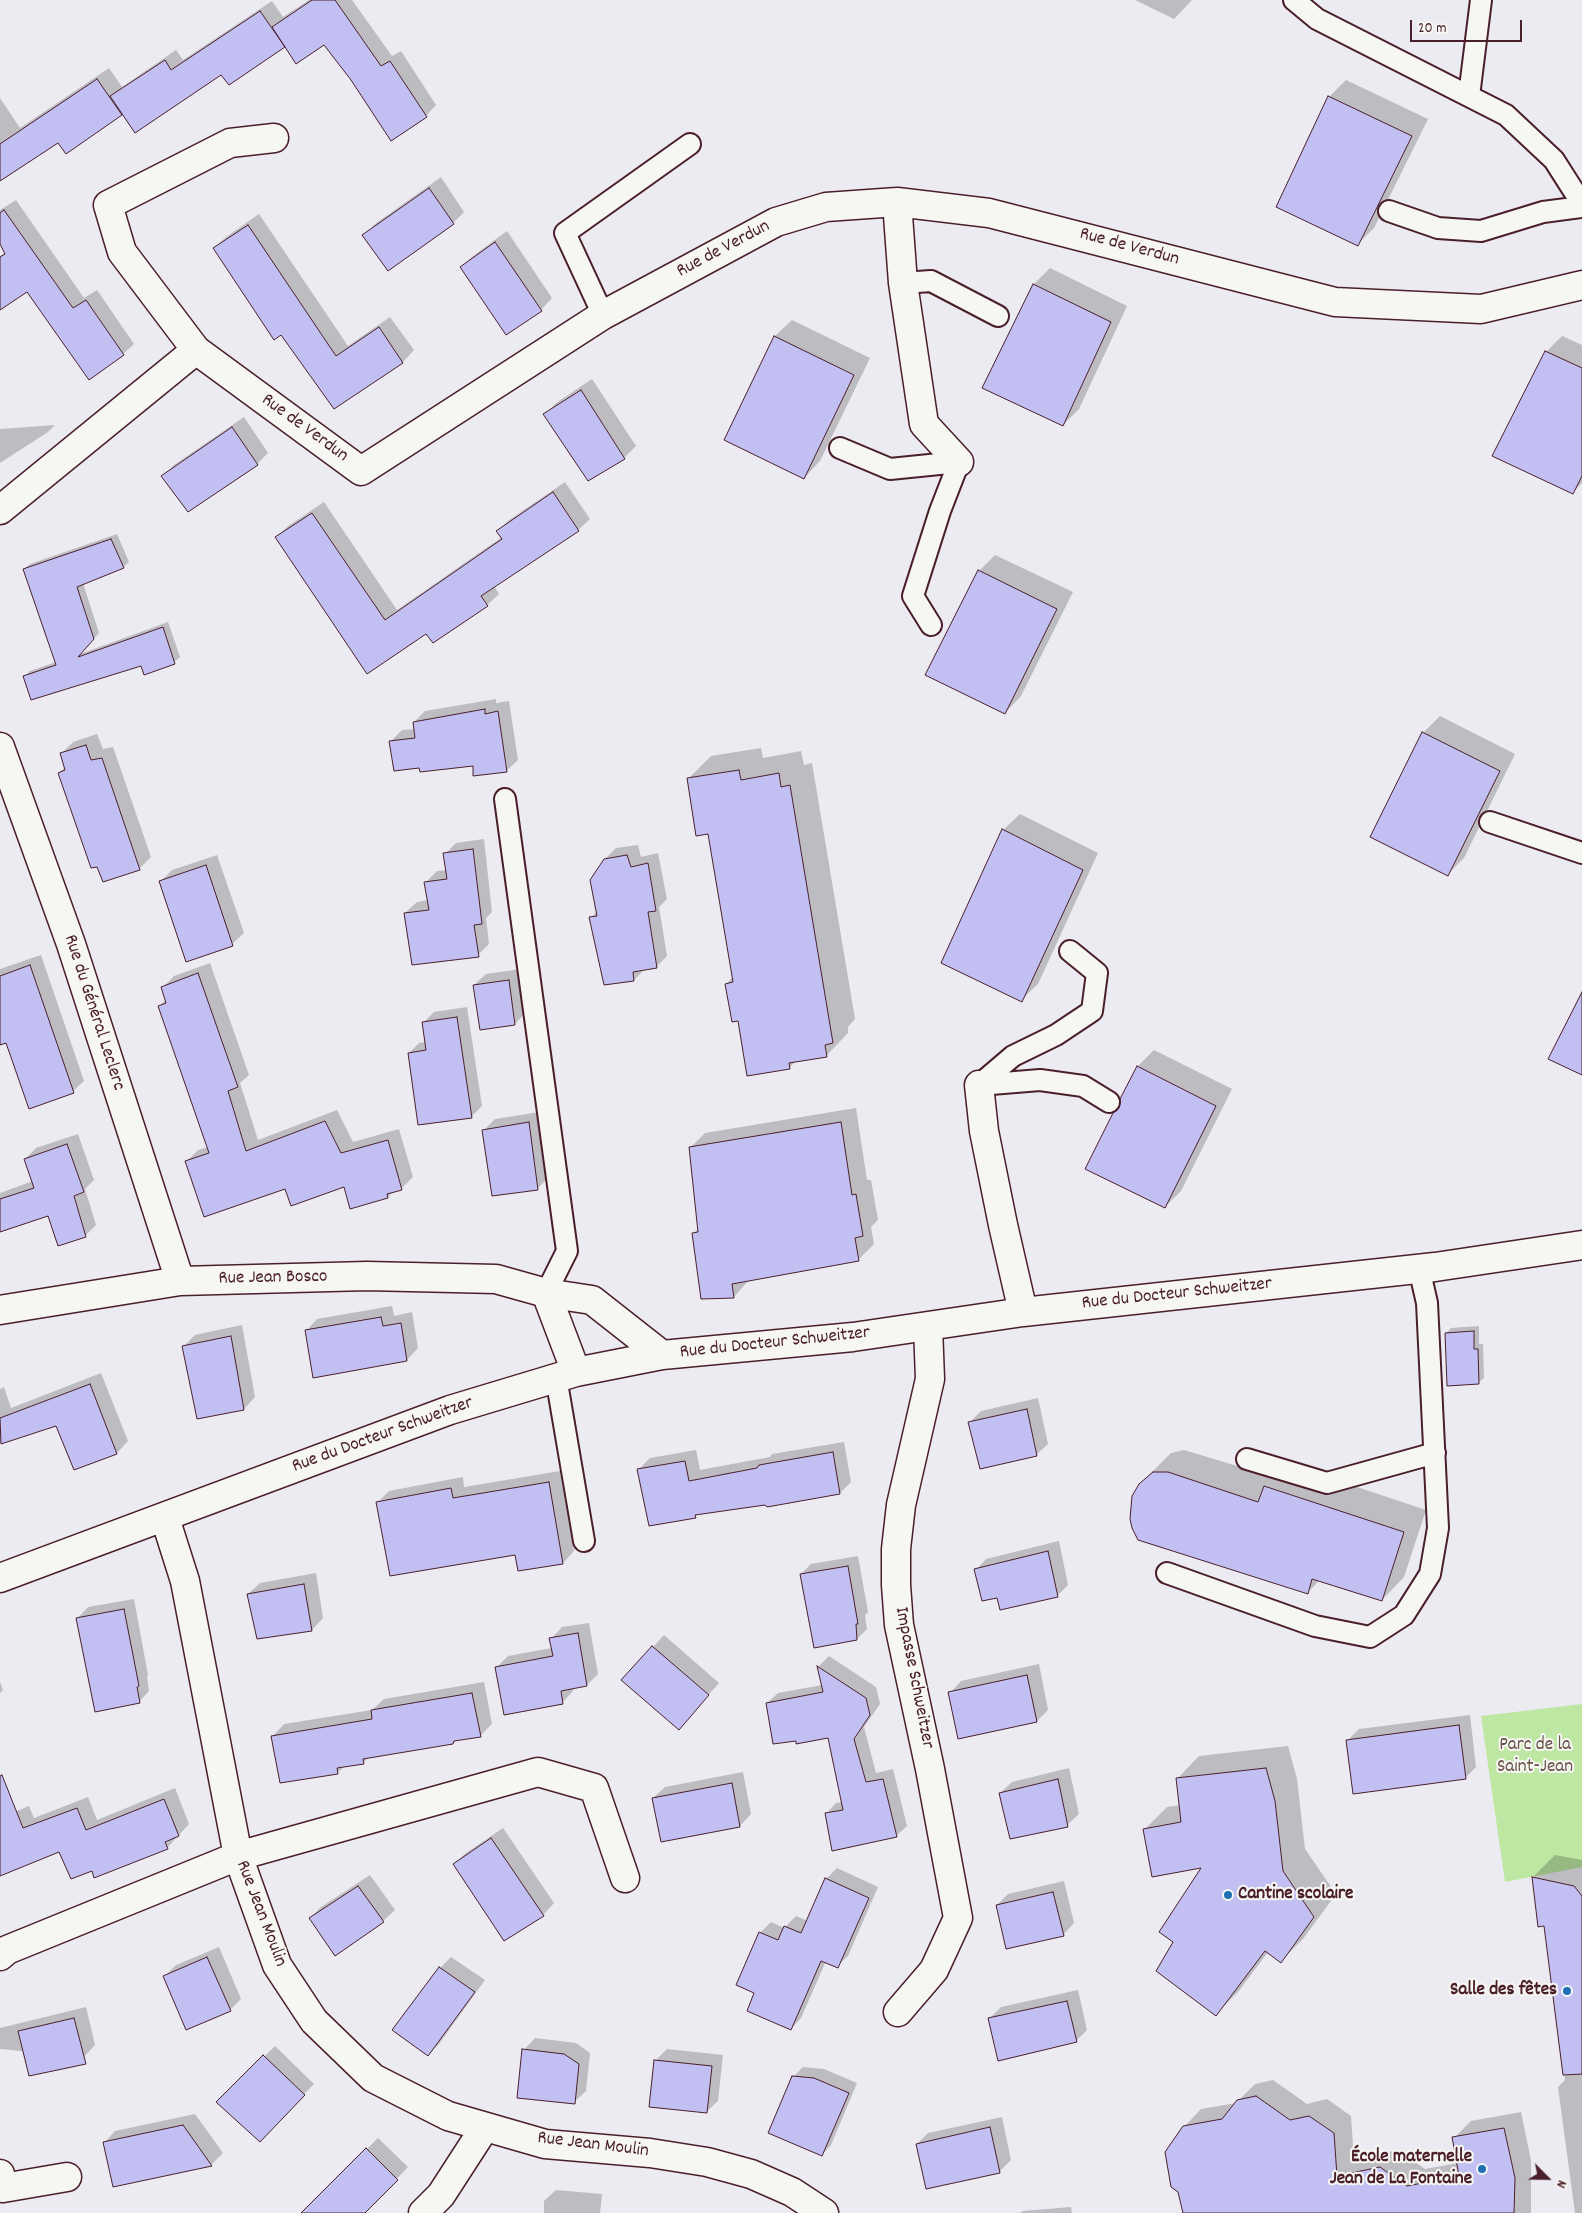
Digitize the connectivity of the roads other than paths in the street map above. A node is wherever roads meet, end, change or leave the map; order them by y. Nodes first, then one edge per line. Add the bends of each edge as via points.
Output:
1 (1294, 0) edge
2 (1481, 0) edge
3 (1469, 96) junction
4 (274, 138) dead end
5 (690, 144) dead end
6 (897, 202) junction
7 (1582, 205) edge
8 (1389, 211) dead end
9 (903, 283) junction
10 (1582, 285) edge
11 (604, 315) junction
12 (998, 316) dead end
13 (196, 350) junction
14 (840, 448) dead end
15 (959, 462) junction
16 (0, 510) edge
17 (931, 625) dead end
18 (0, 747) edge
19 (505, 799) dead end
20 (1490, 822) dead end
21 (1582, 853) edge
22 (1070, 951) dead end
23 (980, 1085) junction
24 (1109, 1102) dead end
25 (1582, 1245) edge
26 (1419, 1268) junction
27 (180, 1281) junction
28 (546, 1293) junction
29 (0, 1310) edge
30 (1024, 1312) junction
31 (928, 1327) junction
32 (662, 1355) junction
33 (566, 1374) junction
34 (1435, 1453) junction
35 (1247, 1459) dead end
36 (165, 1518) junction
37 (584, 1542) dead end
38 (1167, 1573) dead end
39 (0, 1578) edge
40 (238, 1856) junction
41 (625, 1878) dead end
42 (0, 1956) edge
43 (898, 2012) dead end
44 (485, 2127) junction
45 (0, 2174) edge
46 (67, 2177) dead end
47 (423, 2213) edge
48 (824, 2213) edge

1 - 3 lane via 1317,19
2 - 3 lane
3 - 7 lane via 1506,115 1554,160
4 - 13 street via 230,143 108,205 122,252
5 - 11 lane via 565,233
6 - 9 street
6 - 10 street, Rue de Verdun via 989,213 1335,302 1481,309
6 - 11 street, Rue de Verdun via 826,206 776,222
7 - 8 lane via 1544,212 1481,231 1438,228
9 - 12 lane via 931,281
9 - 15 street via 924,424
11 - 13 street, Rue de Verdun via 361,471
13 - 16 street
14 - 15 lane via 890,469
15 - 17 lane via 913,596
18 - 27 street, Rue du Général Leclerc via 71,944
19 - 28 lane via 567,1251
20 - 21 lane
22 - 23 lane via 1097,973 1092,1011 1056,1035 1013,1056
23 - 24 lane via 1040,1080 1083,1086
23 - 30 street via 984,1131 1002,1225
25 - 26 street, Rue du Docteur Schweitzer
26 - 30 street, Rue du Docteur Schweitzer
26 - 34 lane via 1427,1303
27 - 28 street, Rue Jean Bosco via 367,1276 496,1279
27 - 29 street, Rue Jean Bosco
28 - 32 street, Rue Jean Bosco via 592,1300
28 - 33 street
30 - 31 street, Rue du Docteur Schweitzer
31 - 32 street, Rue du Docteur Schweitzer
31 - 43 street, Impasse Schweitzer via 930,1379 901,1505 896,1584 899,1625 958,1918 934,1970
32 - 33 street, Rue du Docteur Schweitzer
33 - 36 street, Rue du Docteur Schweitzer via 450,1410
33 - 37 lane
34 - 35 lane via 1327,1483
34 - 38 lane via 1438,1528 1430,1574 1404,1615 1370,1637 1316,1626
36 - 39 street, Rue du Docteur Schweitzer
36 - 40 street, Rue Jean Moulin via 185,1581
40 - 41 street via 538,1772 594,1788
40 - 42 street via 7,1950
40 - 44 street, Rue Jean Moulin via 277,1965 314,2021 373,2078 448,2116
44 - 47 street via 441,2195
44 - 48 street, Rue Jean Moulin via 545,2144 650,2153 707,2162 751,2174 792,2192
45 - 46 street via 3,2188

